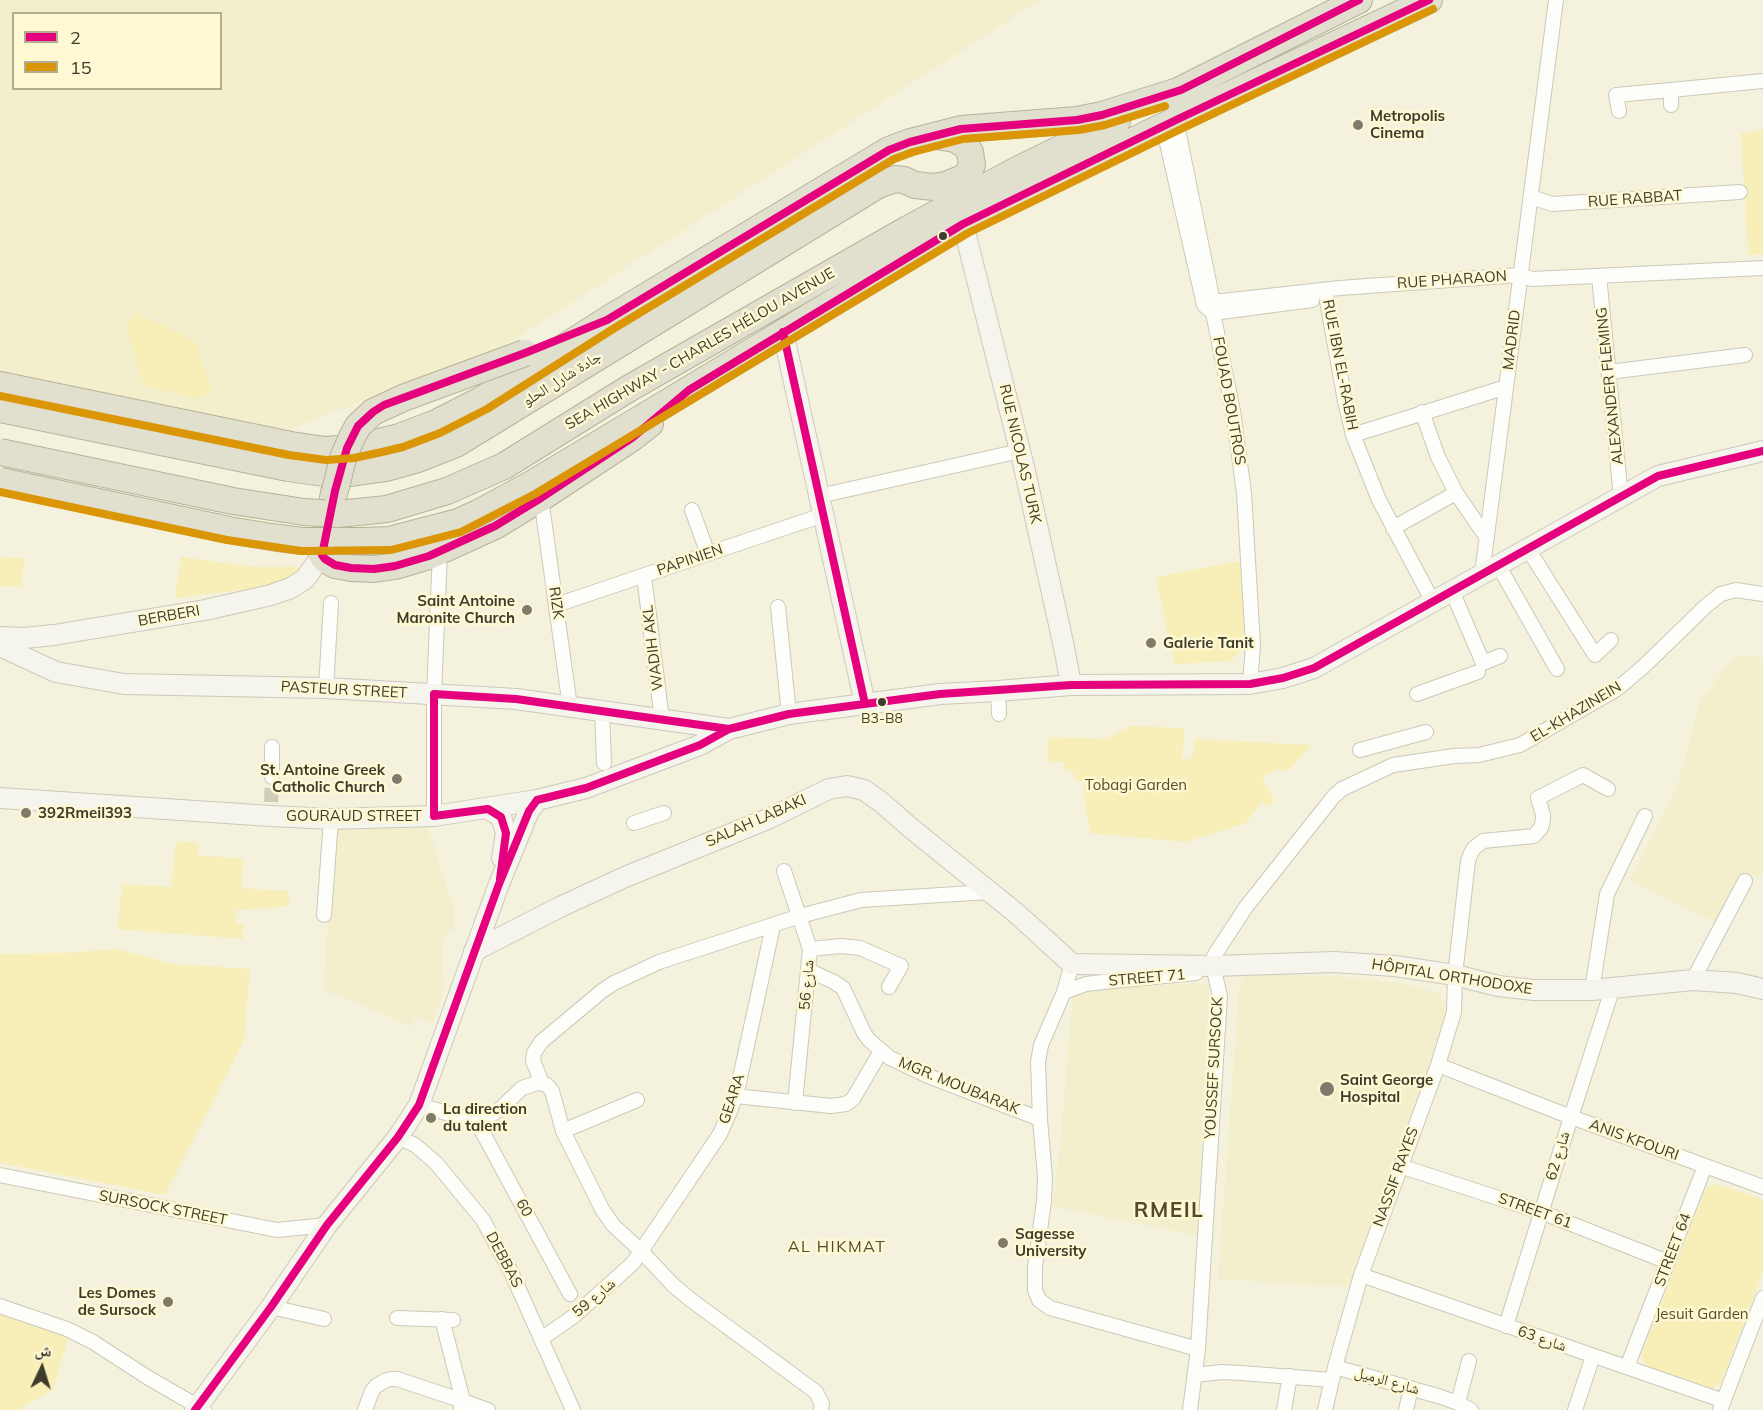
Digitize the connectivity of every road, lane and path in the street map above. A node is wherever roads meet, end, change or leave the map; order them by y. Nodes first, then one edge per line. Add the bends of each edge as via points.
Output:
1 (1359, 0) edge
2 (1429, 0) edge
3 (1556, 0) edge
4 (1763, 81) edge
5 (1181, 90) junction
6 (1671, 90) junction
7 (1671, 105) dead end
8 (1619, 111) dead end
9 (1170, 123) junction
10 (933, 135) junction
11 (915, 186) junction
12 (1740, 192) dead end
13 (1531, 197) junction
14 (963, 224) junction
15 (908, 229) junction
16 (1763, 268) edge
17 (1599, 276) junction
18 (1519, 279) junction
19 (1326, 294) junction
20 (1210, 307) junction
21 (607, 320) junction
22 (783, 332) junction
23 (1745, 355) dead end
24 (1609, 372) junction
25 (0, 385) edge
26 (1506, 387) junction
27 (689, 390) junction
28 (0, 409) edge
29 (1422, 412) junction
30 (1353, 435) junction
31 (1020, 451) junction
32 (1763, 451) edge
33 (0, 452) edge
34 (0, 481) edge
35 (1456, 493) junction
36 (1620, 497) junction
37 (541, 498) junction
38 (821, 506) junction
39 (692, 510) dead end
40 (1393, 528) junction
41 (1487, 538) junction
42 (1528, 549) junction
43 (440, 551) junction
44 (708, 554) junction
45 (322, 555) junction
46 (1490, 570) junction
47 (644, 576) junction
48 (1452, 591) junction
49 (1763, 594) edge
50 (1433, 602) junction
51 (331, 603) dead end
52 (556, 605) junction
53 (778, 607) dead end
54 (0, 637) edge
55 (1611, 640) dead end
56 (0, 646) edge
57 (1500, 656) dead end
58 (1557, 669) dead end
59 (1478, 672) dead end
60 (1250, 684) junction
61 (1071, 686) junction
62 (326, 688) junction
63 (998, 691) junction
64 (1417, 693) dead end
65 (434, 694) junction
66 (865, 704) junction
67 (570, 707) junction
68 (602, 712) junction
69 (789, 714) junction
70 (999, 714) dead end
71 (662, 720) junction
72 (698, 725) junction
73 (729, 729) junction
74 (1426, 732) dead end
75 (700, 745) junction
76 (272, 747) dead end
77 (1360, 750) dead end
78 (604, 763) dead end
79 (272, 777) tunnel mouth
80 (1608, 789) dead end
81 (0, 798) edge
82 (537, 800) junction
83 (488, 809) junction
84 (664, 813) dead end
85 (434, 816) junction
86 (1645, 816) dead end
87 (331, 819) junction
88 (634, 824) dead end
89 (784, 871) dead end
90 (1745, 881) dead end
91 (499, 884) junction
92 (989, 892) junction
93 (324, 915) dead end
94 (800, 916) junction
95 (773, 926) junction
96 (810, 949) junction
97 (474, 951) junction
98 (1072, 964) junction
99 (1213, 966) junction
100 (808, 970) junction
101 (1455, 975) junction
102 (1693, 980) junction
103 (889, 987) dead end
104 (1613, 987) junction
105 (1763, 989) edge
106 (1592, 990) junction
107 (1064, 992) junction
108 (1220, 996) junction
109 (881, 1051) junction
110 (1438, 1065) junction
111 (537, 1084) junction
112 (735, 1096) junction
113 (637, 1100) dead end
114 (795, 1103) junction
115 (419, 1106) junction
116 (1571, 1117) junction
117 (1040, 1119) junction
118 (477, 1122) junction
119 (563, 1131) junction
120 (398, 1137) junction
121 (1400, 1166) junction
122 (1705, 1166) junction
123 (0, 1175) edge
124 (1763, 1187) edge
125 (1541, 1212) junction
126 (327, 1225) junction
127 (642, 1252) junction
128 (1668, 1262) junction
129 (1361, 1275) junction
130 (570, 1294) dead end
131 (1763, 1298) edge
132 (0, 1306) edge
133 (271, 1307) junction
134 (397, 1318) dead end
135 (324, 1319) dead end
136 (1506, 1326) junction
137 (541, 1339) junction
138 (1198, 1349) junction
139 (1593, 1356) junction
140 (1469, 1361) dead end
141 (1627, 1367) junction
142 (1334, 1373) junction
143 (1195, 1375) junction
144 (1290, 1376) junction
145 (1411, 1388) junction
146 (1458, 1402) junction
147 (462, 1405) edge
148 (1722, 1406) edge
149 (199, 1409) edge
150 (365, 1410) edge
151 (488, 1410) edge
152 (573, 1410) edge
153 (821, 1410) edge
154 (1190, 1410) edge
155 (1284, 1410) edge
156 (1325, 1410) edge
157 (1406, 1410) edge
158 (1471, 1410) edge
159 (1575, 1410) edge

1 - 5 highway, SEA HIGHWAY - CHARLES HÉLOU AVENUE
2 - 9 highway, SEA HIGHWAY - CHARLES HÉLOU AVENUE
3 - 13 street, MADRID
4 - 6 street
5 - 10 highway, جادة شارل الحلو via 1077,120 980,127
5 - 15 highway, SEA HIGHWAY - CHARLES HÉLOU AVENUE via 1017,170
6 - 7 street
6 - 8 street via 1616,95
9 - 14 highway, SEA HIGHWAY - CHARLES HÉLOU AVENUE
9 - 20 street, FOUAD BOUTROS
10 - 11 highway, جادة شارل الحلو via 955,139 966,146 972,165 955,182
10 - 21 highway, جادة شارل الحلو via 873,158
11 - 15 highway via 921,203
11 - 28 highway, جادة شارل الحلو via 895,179 878,185 456,444 386,468 324,473 288,468
12 - 13 street, RUE RABBAT via 1552,204
13 - 18 street, MADRID
14 - 22 highway, SEA HIGHWAY - CHARLES HÉLOU AVENUE
14 - 31 street, RUE NICOLAS TURK
15 - 33 highway, SEA HIGHWAY - CHARLES HÉLOU AVENUE, bridge via 628,389 504,466 447,491 387,509 338,514 304,512
16 - 17 street, RUE PHARAON
17 - 18 street, RUE PHARAON
17 - 24 street, ALEXANDER FLEMING
18 - 19 street, RUE PHARAON
18 - 26 street, MADRID
19 - 20 street, RUE PHARAON
19 - 30 street, RUE IBN EL-RABIH
20 - 60 street, FOUAD BOUTROS via 1233,411 1244,493 1253,645
21 - 25 highway, جادة شارل الحلو via 481,400 436,423 352,448 325,450 291,445
21 - 45 highway, bridge via 374,412 358,426 343,458
22 - 27 highway, SEA HIGHWAY - CHARLES HÉLOU AVENUE
22 - 38 street
23 - 24 street
24 - 36 street, ALEXANDER FLEMING
26 - 29 street
26 - 41 street, MADRID
27 - 34 highway, SEA HIGHWAY - CHARLES HÉLOU AVENUE, bridge via 478,513 389,540 302,541 271,537
27 - 37 highway via 632,438
29 - 30 street
29 - 35 street
30 - 40 street, RUE IBN EL-RABIH
31 - 38 street, PAPINIEN
31 - 61 street, RUE NICOLAS TURK
32 - 36 street via 1658,476
35 - 40 street
35 - 41 street
36 - 42 street
37 - 43 highway via 495,526
37 - 52 street, RIZK
38 - 44 street, PAPINIEN
38 - 66 street
39 - 44 street
40 - 50 street, RUE IBN EL-RABIH
41 - 46 street, MADRID
42 - 46 street
42 - 55 street via 1595,655
43 - 45 highway via 408,563 374,569 335,565
43 - 65 street
44 - 47 street, PAPINIEN
45 - 54 street, BERBERI via 305,579 271,595 54,636
46 - 48 street
46 - 58 street
47 - 52 street, PAPINIEN
47 - 71 street, WADIH AKL
48 - 50 street
48 - 57 street via 1483,663
49 - 99 street, EL-KHAZINEIN via 1736,590 1722,594 1617,689 1520,745 1479,755 1393,765 1342,789 1246,907 1214,956
50 - 60 street via 1314,668
51 - 62 street
52 - 67 street, RIZK
53 - 69 street
56 - 62 street, PASTEUR STREET via 56,672 124,684
59 - 64 street
60 - 61 street
61 - 63 street
62 - 65 street, PASTEUR STREET
63 - 66 street
63 - 70 street
65 - 67 street, PASTEUR STREET
65 - 85 street
66 - 69 street
67 - 68 street, PASTEUR STREET
68 - 71 street, PASTEUR STREET
68 - 78 street
69 - 73 street
71 - 72 street, PASTEUR STREET
72 - 73 street, PASTEUR STREET
72 - 75 street via 705,733
73 - 75 street, GOURAUD STREET
74 - 77 street
75 - 82 street, GOURAUD STREET via 586,788
76 - 79 street
80 - 101 street, NASSIF RAYES via 1583,775 1538,798 1543,820 1534,836 1478,844 1468,861
81 - 87 street, GOURAUD STREET via 271,809
82 - 83 street, GOURAUD STREET
82 - 91 street
83 - 85 street, GOURAUD STREET
83 - 91 street via 501,817 506,833
84 - 88 street
85 - 87 street, GOURAUD STREET
86 - 106 street via 1607,894
87 - 93 street
89 - 94 street, شارع 56
90 - 102 street
91 - 97 street
92 - 94 street via 861,900
92 - 97 street, SALAH LABAKI via 872,795 856,787 838,786 625,877
92 - 98 street, SALAH LABAKI
94 - 95 street
94 - 96 street, شارع 56
95 - 111 street via 659,962 602,991 539,1044 533,1061
95 - 112 street, GEARA
96 - 100 street, شارع 56
96 - 103 street via 860,948 901,966
97 - 115 street
98 - 99 street, HÔPITAL ORTHODOXE
98 - 107 street
99 - 101 street, HÔPITAL ORTHODOXE via 1334,962
99 - 108 street, YOUSSEF SURSOCK
100 - 109 street, MGR. MOUBARAK via 843,988 864,1033
100 - 114 street, شارع 56
101 - 106 street, HÔPITAL ORTHODOXE via 1534,990
101 - 110 street, NASSIF RAYES via 1454,1012
102 - 104 street, HÔPITAL ORTHODOXE
102 - 105 street, HÔPITAL ORTHODOXE
104 - 106 street, HÔPITAL ORTHODOXE
104 - 116 street, شارع 62
107 - 108 street, STREET 71 via 1086,984 1199,973 1206,974
107 - 117 street via 1039,1054
108 - 138 street, YOUSSEF SURSOCK
109 - 114 street via 850,1102 831,1106
109 - 117 street, MGR. MOUBARAK via 927,1076
110 - 116 street, ANIS KFOURI
110 - 121 street, NASSIF RAYES
111 - 118 street via 522,1088 498,1111
111 - 119 street via 547,1085 552,1091
112 - 114 street
112 - 127 street, GEARA via 720,1134
113 - 119 street
115 - 118 street
115 - 120 street
116 - 122 street, ANIS KFOURI
116 - 125 street, شارع 62
117 - 138 street via 1045,1178 1035,1267 1039,1300 1050,1308
118 - 130 street, 60
119 - 127 street via 613,1225
120 - 126 street
120 - 137 street, DEBBAS via 436,1163 483,1220
121 - 125 street, STREET 61
121 - 129 street, NASSIF RAYES
122 - 124 street, ANIS KFOURI
122 - 128 street, STREET 64
123 - 126 street, SURSOCK STREET via 277,1230
125 - 128 street, STREET 61
125 - 136 street, شارع 62
126 - 133 street
127 - 137 street, شارع 59 via 574,1316
127 - 153 street via 691,1300 816,1392
128 - 141 street, STREET 64
129 - 136 street, شارع 63
129 - 142 street, NASSIF RAYES
131 - 148 street
132 - 149 street via 93,1342
133 - 135 street
133 - 149 street
134 - 147 street via 447,1320
136 - 139 street, شارع 63
137 - 152 street, DEBBAS
138 - 143 street, YOUSSEF SURSOCK
139 - 141 street, شارع 63
139 - 159 street
140 - 146 street
141 - 148 street, شارع 63
142 - 144 street, شارع الرميل
142 - 145 street, شارع الرميل
142 - 156 street, NASSIF RAYES
143 - 144 street, شارع الرميل via 1222,1372
143 - 154 street, YOUSSEF SURSOCK
144 - 155 street
145 - 146 street, شارع الرميل
145 - 157 street
146 - 158 street, شارع الرميل
147 - 150 street via 391,1379 376,1386
147 - 151 street

